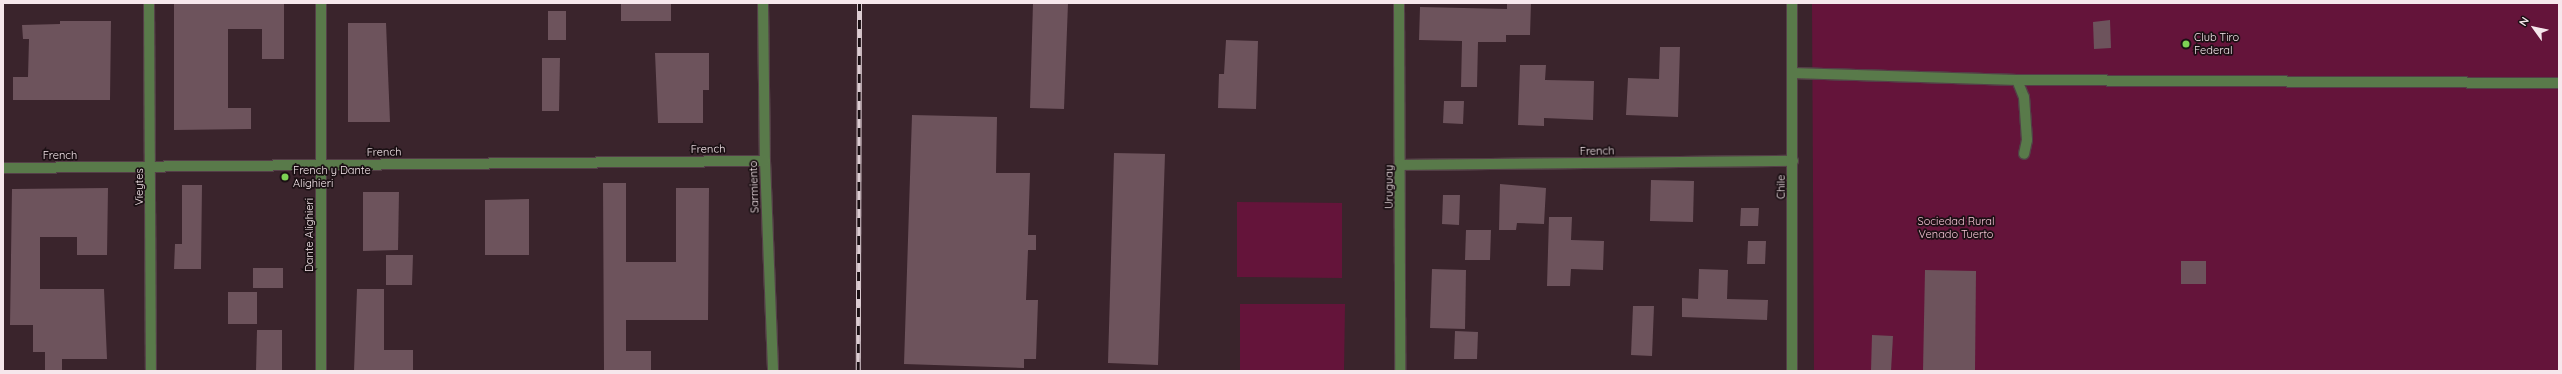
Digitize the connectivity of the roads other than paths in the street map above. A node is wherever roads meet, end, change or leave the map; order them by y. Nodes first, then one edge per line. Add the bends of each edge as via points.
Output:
1 (149, 3) edge
2 (320, 3) edge
3 (764, 3) edge
4 (1399, 3) edge
5 (1792, 3) edge
6 (1792, 73) junction
7 (2017, 80) junction
8 (2559, 83) edge
9 (2024, 154) dead end
10 (765, 160) junction
11 (1793, 161) junction
12 (321, 165) junction
13 (151, 166) junction
14 (1401, 166) junction
15 (3, 168) edge
16 (151, 371) edge
17 (321, 371) edge
18 (773, 371) edge
19 (1400, 371) edge
20 (1792, 371) edge

1 - 13 street, Vieytes
2 - 12 street, Dante Alighieri
3 - 10 street, Sarmiento
4 - 14 street, Uruguay
5 - 6 street, Chile
6 - 7 street
6 - 11 street, Chile
7 - 8 street
7 - 9 street via 2024,98 2027,140
10 - 12 street, French
10 - 18 street, Sarmiento
11 - 14 street, French
11 - 20 street, Chile
12 - 13 street, French
12 - 17 street, Dante Alighieri
13 - 15 street, French
13 - 16 street, Vieytes
14 - 19 street, Uruguay

